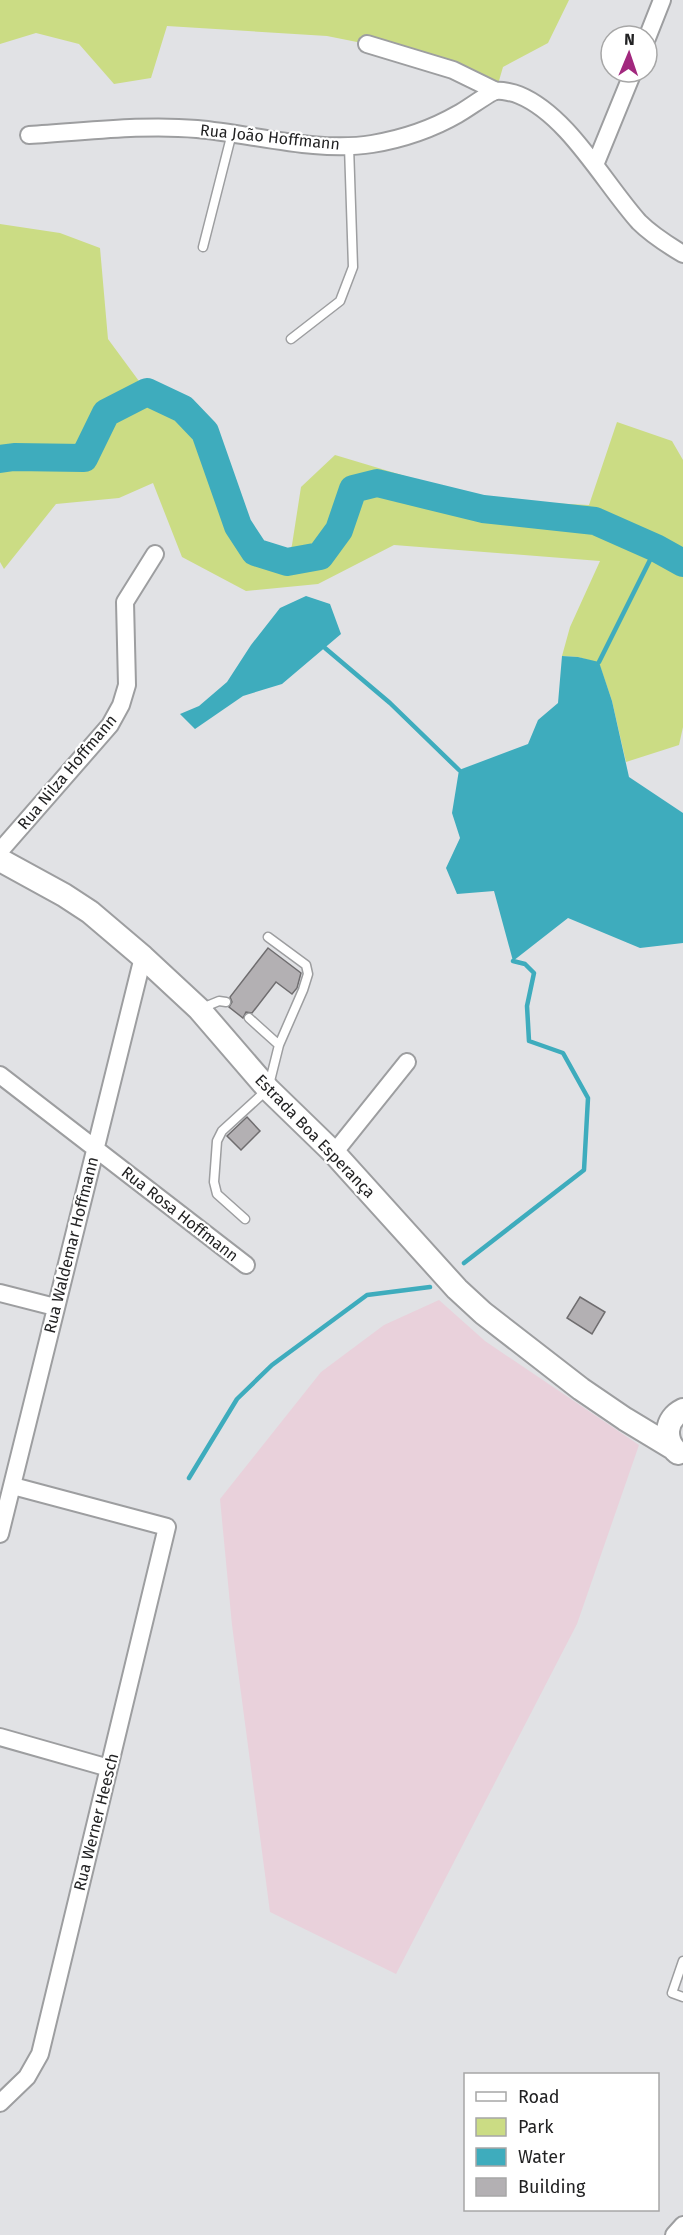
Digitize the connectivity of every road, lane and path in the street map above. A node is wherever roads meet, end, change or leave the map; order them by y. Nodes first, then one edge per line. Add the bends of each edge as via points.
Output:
1 (662, 0) edge
2 (653, 24) edge
3 (367, 44) dead end
4 (628, 84) edge
5 (496, 91) junction
6 (232, 133) junction
7 (29, 135) dead end
8 (349, 146) junction
9 (595, 165) junction
10 (203, 247) dead end
11 (683, 254) edge
12 (291, 339) dead end
13 (155, 554) dead end
14 (0, 851) edge
15 (0, 860) edge
16 (268, 937) dead end
17 (143, 957) junction
18 (226, 1002) dead end
19 (199, 1009) junction
20 (249, 1018) dead end
21 (279, 1045) junction
22 (407, 1062) dead end
23 (0, 1075) edge
24 (268, 1089) junction
25 (95, 1147) junction
26 (334, 1153) junction
27 (245, 1219) dead end
28 (246, 1265) dead end
29 (0, 1293) edge
30 (55, 1307) junction
31 (677, 1416) edge
32 (625, 1419) junction
33 (678, 1452) edge
34 (13, 1486) junction
35 (0, 1534) edge
36 (0, 1737) edge
37 (109, 1768) junction
38 (683, 1961) edge
39 (683, 1997) edge
40 (0, 2103) edge
41 (683, 2225) edge
42 (674, 2235) edge

1 - 2 street
3 - 5 street via 453,70
4 - 9 street
5 - 8 street, Rua João Hoffmann via 428,129 373,144
5 - 9 street via 517,93 534,102
6 - 7 street, Rua João Hoffmann via 155,127
6 - 8 street, Rua João Hoffmann
6 - 10 lane
8 - 12 lane via 353,267 340,301
9 - 11 street via 641,224
13 - 14 street, Rua Nilza Hoffmann via 125,602 127,685 122,705 110,725
15 - 17 street, Estrada Boa Esperança via 90,912
16 - 21 lane via 308,969
17 - 19 street, Estrada Boa Esperança
17 - 25 street, Rua Waldemar Hoffmann
18 - 19 lane
19 - 24 street, Estrada Boa Esperança
20 - 21 lane
21 - 24 lane
22 - 26 street
23 - 25 street, Rua Rosa Hoffmann
24 - 26 street, Estrada Boa Esperança
24 - 27 lane via 222,1131 217,1142 217,1194
25 - 28 street, Rua Rosa Hoffmann
25 - 30 street, Rua Waldemar Hoffmann
26 - 32 street, Estrada Boa Esperança via 483,1313
29 - 30 street
30 - 34 street, Rua Waldemar Hoffmann
31 - 32 street
31 - 33 street via 668,1435
32 - 33 street, Estrada Boa Esperança
34 - 35 street, Rua Waldemar Hoffmann
34 - 37 street, Rua Werner Heesch via 167,1527
36 - 37 street
37 - 40 street, Rua Werner Heesch via 40,2054 27,2077
38 - 39 lane via 672,1993
41 - 42 street

